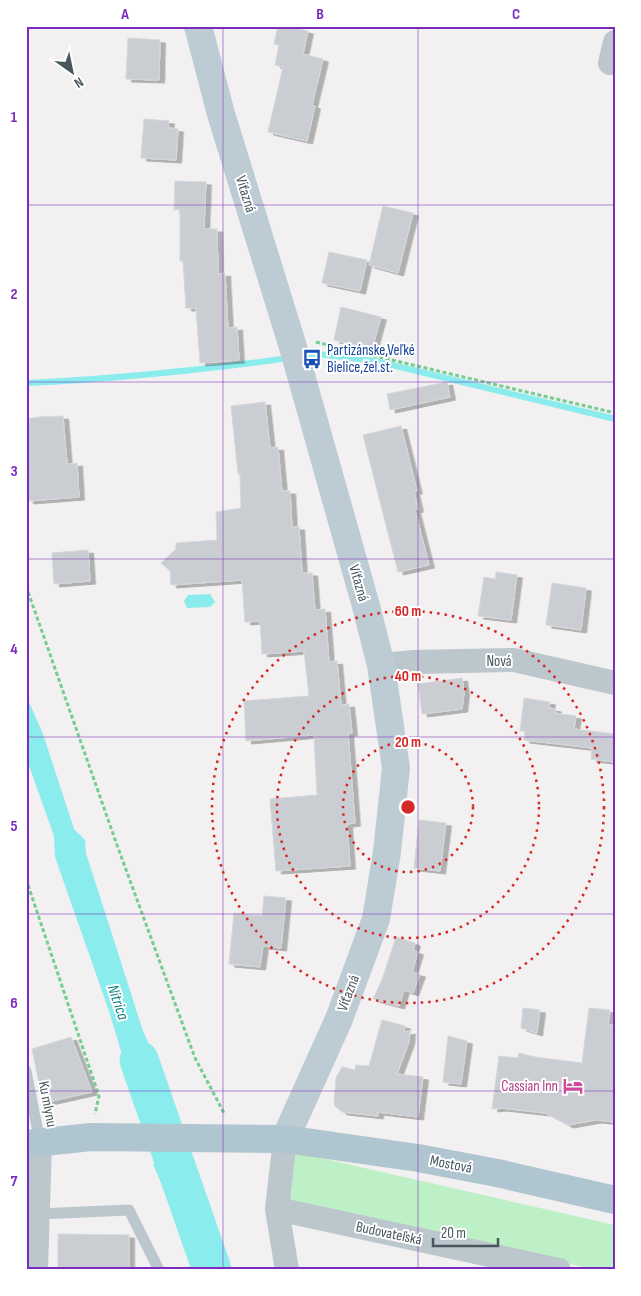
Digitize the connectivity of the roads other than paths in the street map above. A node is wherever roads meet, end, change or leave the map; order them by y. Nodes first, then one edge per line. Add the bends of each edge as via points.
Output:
1 (198, 26) edge
2 (381, 665) junction
3 (615, 683) edge
4 (26, 1071) edge
5 (285, 1139) junction
6 (33, 1143) edge
7 (615, 1200) edge
8 (277, 1209) junction
9 (38, 1214) junction
10 (36, 1270) edge
11 (159, 1270) edge
12 (287, 1270) edge
13 (559, 1270) edge

1 - 2 main road, Víťazná
2 - 3 street, Nová via 514,660
2 - 5 main road, Víťazná via 396,768 376,919 339,1019
4 - 6 lane, Ku mlynu
5 - 6 main road, Mostová via 101,1137
5 - 7 main road, Mostová via 418,1158
5 - 8 street
6 - 9 street
8 - 12 street
8 - 13 street, Budovateľská
9 - 10 street
9 - 11 lane via 129,1210

